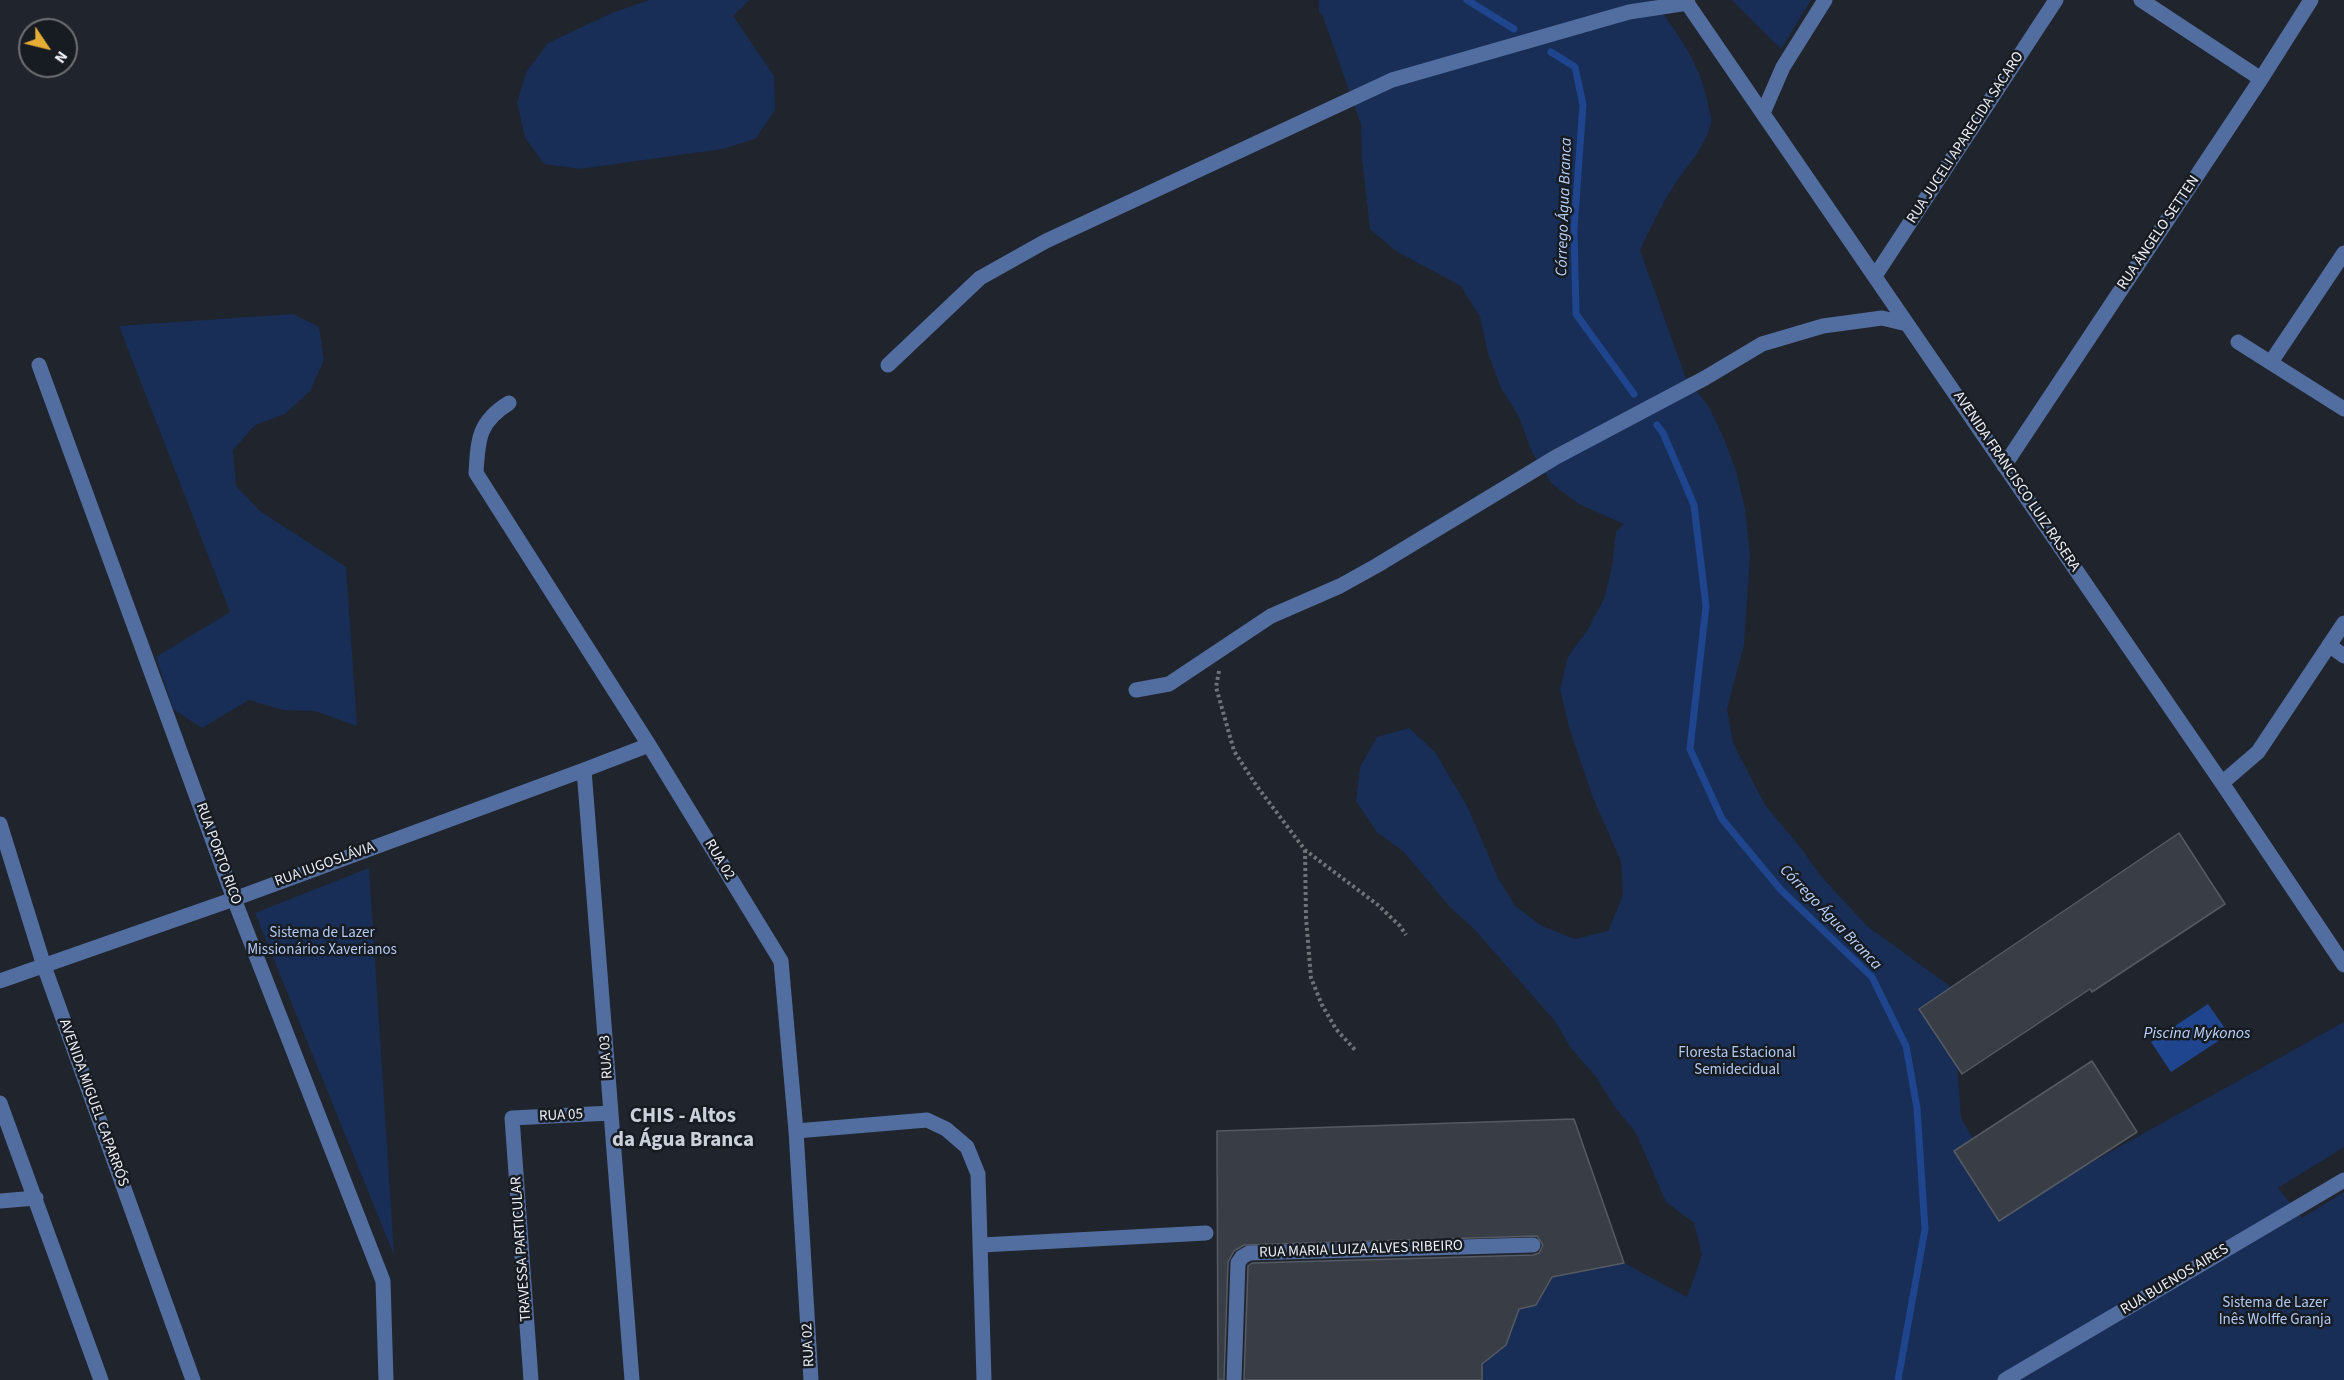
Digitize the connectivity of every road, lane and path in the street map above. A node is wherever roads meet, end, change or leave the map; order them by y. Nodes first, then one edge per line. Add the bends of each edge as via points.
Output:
1 (1825, 0) edge
2 (2056, 0) edge
3 (2141, 0) edge
4 (2311, 0) edge
5 (1686, 2) edge
6 (2261, 79) junction
7 (1763, 113) junction
8 (2344, 253) edge
9 (1875, 276) junction
10 (1907, 324) junction
11 (2238, 342) dead end
12 (2271, 362) junction
13 (39, 365) dead end
14 (888, 365) dead end
15 (509, 403) dead end
16 (2344, 409) edge
17 (2004, 466) junction
18 (2344, 623) edge
19 (2329, 645) junction
20 (2344, 656) edge
21 (1220, 665) dead end
22 (1136, 690) dead end
23 (649, 745) junction
24 (585, 770) junction
25 (2222, 783) junction
26 (0, 824) edge
27 (1305, 850) junction
28 (234, 899) junction
29 (1406, 935) dead end
30 (2344, 965) edge
31 (44, 966) junction
32 (0, 981) edge
33 (1356, 1051) dead end
34 (0, 1103) edge
35 (611, 1113) junction
36 (512, 1119) joint
37 (796, 1131) junction
38 (2344, 1180) edge
39 (36, 1198) junction
40 (0, 1201) edge
41 (1206, 1233) dead end
42 (981, 1245) junction
43 (1533, 1245) dead end
44 (101, 1380) edge
45 (193, 1380) edge
46 (386, 1380) edge
47 (531, 1380) edge
48 (632, 1380) edge
49 (811, 1380) edge
50 (984, 1380) edge
51 (1234, 1380) edge
52 (2005, 1380) edge

1 - 7 street via 1783,67
2 - 9 street, RUA JUCELI APARECIDA SACARO
3 - 6 street
4 - 6 street, RUA ÂNGELO SETTEN
5 - 7 street, AVENIDA FRANCISCO LUIZ RASERA
5 - 14 street via 1629,12 1392,80 1046,241 980,278
6 - 17 street, RUA ÂNGELO SETTEN
7 - 9 street, AVENIDA FRANCISCO LUIZ RASERA
8 - 12 street
9 - 10 street, AVENIDA FRANCISCO LUIZ RASERA
10 - 17 street, AVENIDA FRANCISCO LUIZ RASERA
10 - 22 street via 1882,318 1823,326 1762,344 1556,457 1340,586 1271,616 1169,684
11 - 12 street
12 - 16 street
13 - 28 street, RUA PORTO RICO
15 - 23 street, RUA 02 via 494,412 478,438 476,473
17 - 25 street, AVENIDA FRANCISCO LUIZ RASERA
18 - 19 street
19 - 20 street
19 - 25 street via 2258,752
21 - 27 path via 1216,687 1234,751
23 - 24 street, RUA IUGOSLÁVIA
23 - 37 street, RUA 02 via 781,962
24 - 28 street, RUA IUGOSLÁVIA
24 - 35 street, RUA 03
25 - 30 street, AVENIDA FRANCISCO LUIZ RASERA
26 - 31 street, AVENIDA MIGUEL CAPARRÓS
27 - 29 path via 1378,905
27 - 33 path via 1311,978 1336,1029
28 - 31 street, RUA IUGOSLÁVIA
28 - 46 street, RUA PORTO RICO via 383,1281
31 - 32 street, RUA IUGOSLÁVIA
31 - 45 street, AVENIDA MIGUEL CAPARRÓS
34 - 39 street
35 - 36 street, RUA 05
35 - 48 street, RUA 03
36 - 47 street, TRAVESSA PARTICULAR
37 - 42 street via 927,1120 946,1129 967,1147 978,1174
37 - 49 street, RUA 02
38 - 52 street, RUA BUENOS AIRES
39 - 40 street
39 - 44 street
41 - 42 street
42 - 50 street
43 - 51 street, RUA MARIA LUIZA ALVES RIBEIRO via 1242,1257 1238,1263

